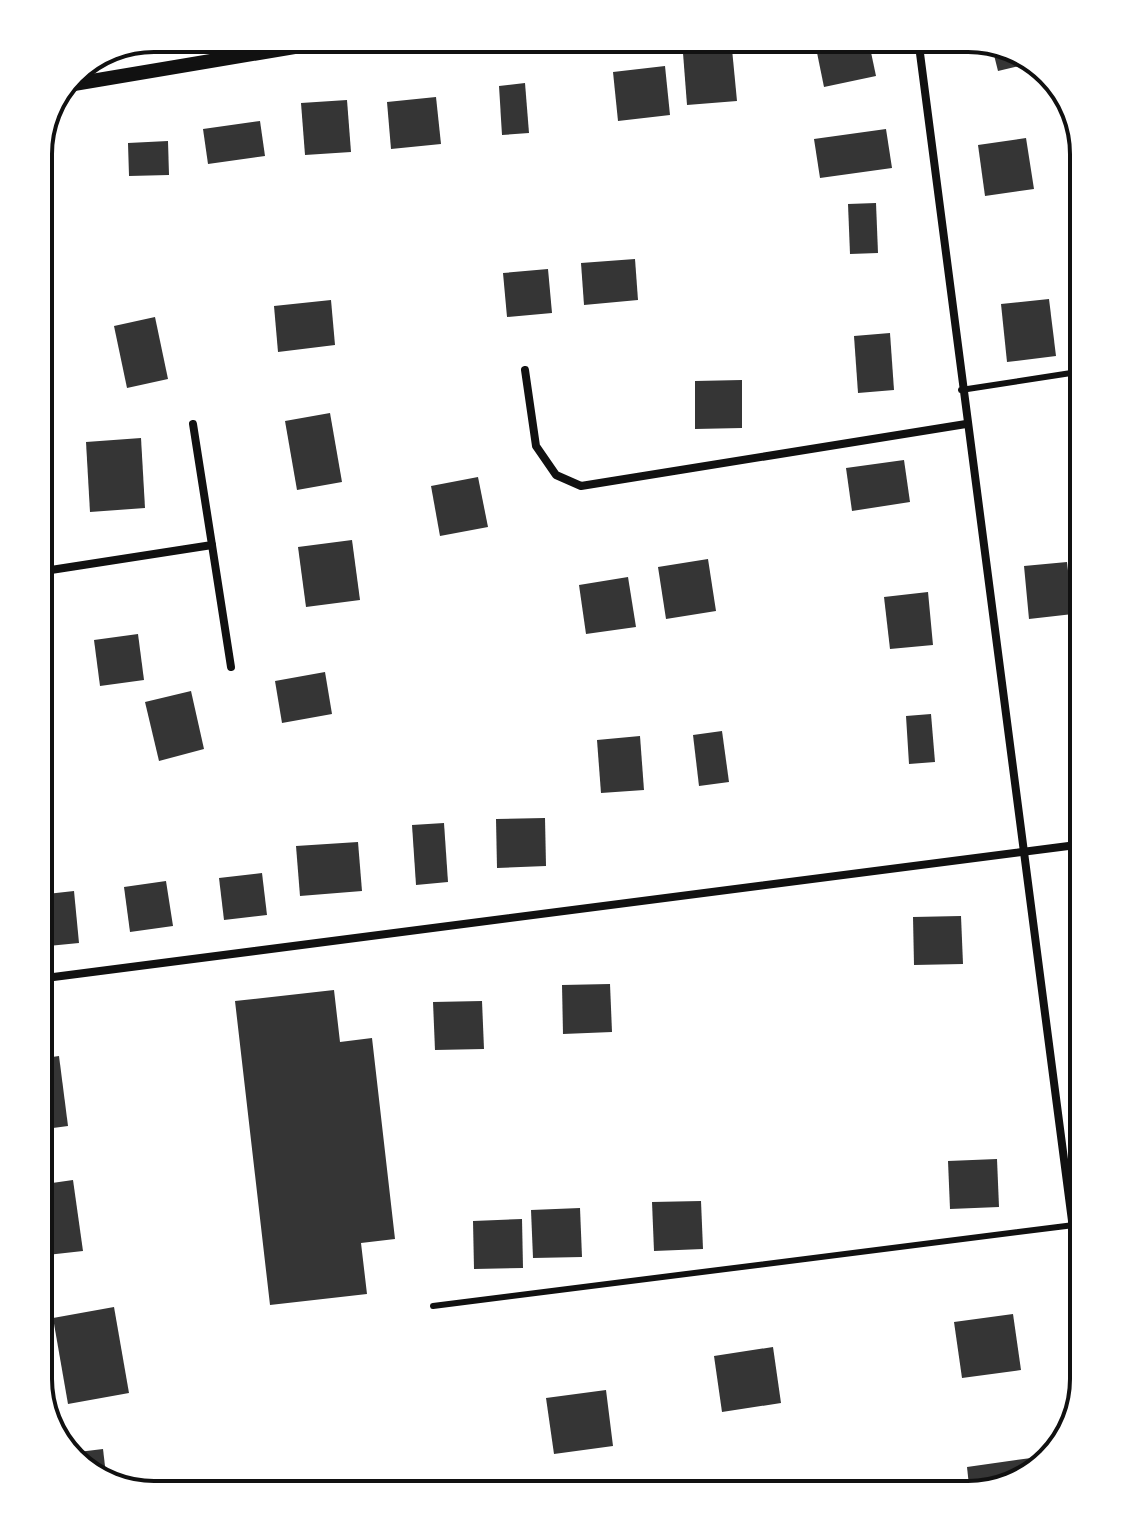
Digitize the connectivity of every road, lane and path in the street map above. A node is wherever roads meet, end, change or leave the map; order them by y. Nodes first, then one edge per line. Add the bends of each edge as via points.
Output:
1 (265, 52) edge
2 (920, 52) edge
3 (81, 83) edge
4 (525, 370) dead end
5 (1070, 373) edge
6 (961, 390) junction
7 (193, 424) dead end
8 (966, 424) junction
9 (212, 545) junction
10 (52, 570) edge
11 (231, 667) dead end
12 (1070, 846) edge
13 (1023, 851) junction
14 (52, 977) edge
15 (1070, 1196) edge
16 (1070, 1226) edge
17 (433, 1306) dead end

1 - 3 street
2 - 6 street
4 - 8 street via 536,446 556,475 581,486
5 - 6 lane
6 - 8 street
7 - 9 street
8 - 13 street
9 - 10 street
9 - 11 street
12 - 13 street
13 - 14 street
13 - 15 street
16 - 17 lane

